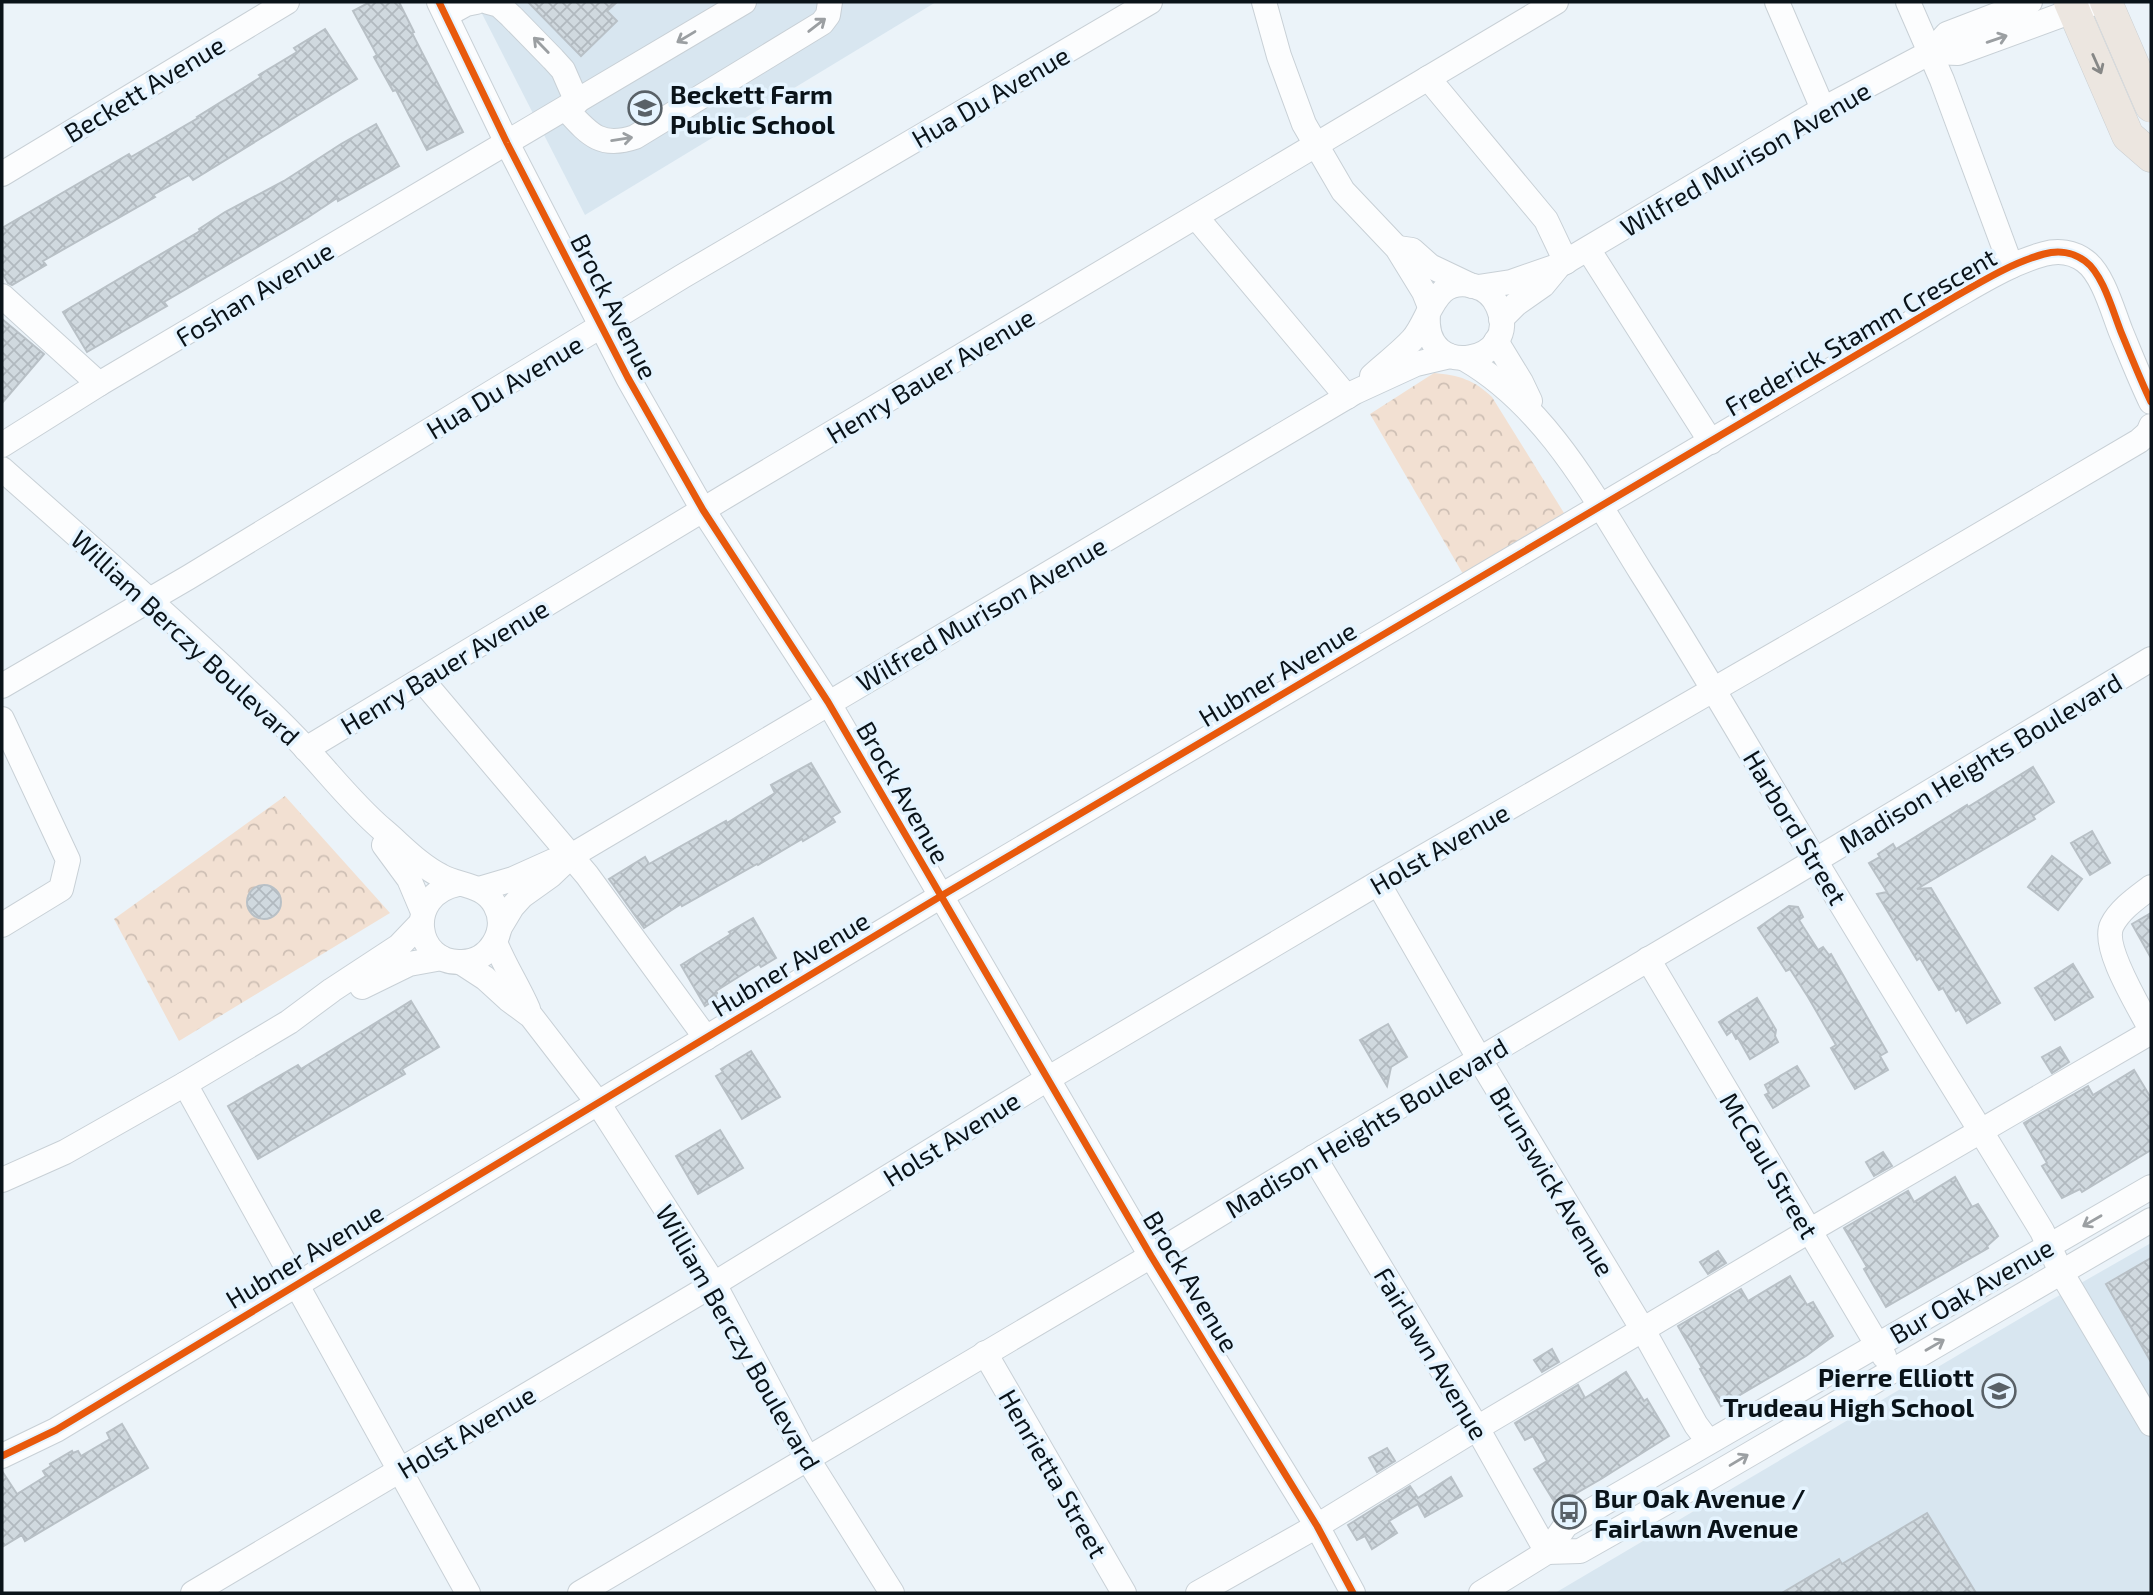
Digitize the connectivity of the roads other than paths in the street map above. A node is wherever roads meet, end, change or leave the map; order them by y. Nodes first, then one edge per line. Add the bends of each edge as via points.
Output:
1 (287, 2) edge
2 (476, 2) edge
3 (488, 2) edge
4 (744, 2) edge
5 (830, 2) edge
6 (1150, 2) edge
7 (1264, 2) edge
8 (1556, 2) edge
9 (1777, 2) edge
10 (1908, 2) edge
11 (2030, 2) edge
12 (2106, 2) edge
13 (2081, 5) edge
14 (442, 8) edge
15 (1931, 52) junction
16 (1428, 78) junction
17 (571, 106) junction
18 (2151, 106) edge
19 (1824, 109) junction
20 (507, 143) junction
21 (1317, 145) junction
22 (2151, 156) edge
23 (2, 174) edge
24 (1196, 217) junction
25 (1397, 248) junction
26 (1588, 249) junction
27 (1563, 263) junction
28 (2011, 266) junction
29 (1475, 286) junction
30 (2, 296) edge
31 (1429, 310) junction
32 (602, 327) junction
33 (1499, 330) junction
34 (1458, 358) junction
35 (99, 384) junction
36 (1351, 394) junction
37 (2151, 402) edge
38 (1534, 415) junction
39 (2151, 426) edge
40 (1712, 442) junction
41 (2, 445) edge
42 (2, 469) edge
43 (1600, 506) junction
44 (703, 510) junction
45 (151, 600) junction
46 (2151, 659) edge
47 (422, 680) junction
48 (2, 686) edge
49 (1714, 689) junction
50 (828, 702) junction
51 (2, 719) edge
52 (306, 749) junction
53 (362, 812) junction
54 (571, 856) junction
55 (1814, 859) junction
56 (1378, 883) junction
57 (469, 887) junction
58 (2151, 887) edge
59 (941, 896) junction
60 (422, 917) junction
61 (2, 925) edge
62 (498, 934) junction
63 (1648, 959) junction
64 (452, 960) junction
65 (531, 1016) junction
66 (289, 1022) junction
67 (2151, 1031) edge
68 (706, 1038) junction
69 (1480, 1060) junction
70 (1049, 1078) junction
71 (185, 1084) junction
72 (598, 1103) junction
73 (1980, 1130) junction
74 (1314, 1157) junction
75 (2, 1180) edge
76 (2151, 1187) edge
77 (2151, 1220) edge
78 (1809, 1231) junction
79 (2049, 1246) junction
80 (1151, 1256) junction
81 (2061, 1272) junction
82 (297, 1284) junction
83 (714, 1284) junction
84 (1643, 1331) junction
85 (1877, 1344) junction
86 (985, 1353) junction
87 (1891, 1370) junction
88 (2151, 1424) edge
89 (1477, 1428) junction
90 (1708, 1441) junction
91 (2, 1456) edge
92 (807, 1458) junction
93 (400, 1470) junction
94 (1317, 1526) junction
95 (1548, 1552) junction
96 (193, 1593) edge
97 (468, 1593) edge
98 (580, 1593) edge
99 (892, 1593) edge
100 (1124, 1593) edge
101 (1198, 1593) edge
102 (1353, 1593) edge
103 (1481, 1593) edge

1 - 23 street, Beckett Avenue
2 - 14 street
17 -> 3 street via 563,71 554,59 499,5
4 -> 17 street, Foshan Avenue
17 -> 5 street via 596,138 623,141 635,137 822,23
6 - 32 street, Hua Du Avenue
7 - 21 street via 1304,124
8 - 16 street, Henry Bauer Avenue
9 - 19 street
10 - 15 street
11 - 15 street, Wilfred Murison Avenue via 1947,34
12 - 18 main road
15 -> 13 street, Wilfred Murison Avenue via 1958,53
13 -> 22 main road via 2128,136
14 - 20 street, Brock Avenue
15 - 19 street, Wilfred Murison Avenue
15 - 28 street
16 - 21 street, Henry Bauer Avenue
16 - 27 street via 1546,220
17 - 20 street, Foshan Avenue
19 - 26 street, Wilfred Murison Avenue
20 - 32 street, Brock Avenue
20 - 35 street, Foshan Avenue
21 - 24 street, Henry Bauer Avenue
21 - 25 street via 1343,191
24 - 36 street
24 - 44 street, Henry Bauer Avenue
25 - 29 street via 1412,250 1430,266
25 - 31 street via 1424,292
26 - 27 street, Wilfred Murison Avenue
26 - 40 street
27 - 29 street, Wilfred Murison Avenue via 1511,282
27 - 33 street, Wilfred Murison Avenue via 1516,304
28 - 37 street, Frederick Stamm Crescent via 2056,252 2072,253 2087,262 2102,284
28 - 40 street, Frederick Stamm Crescent
29 - 31 street via 1443,291
29 - 33 street via 1499,309
30 - 35 street
31 - 34 street via 1429,335 1441,351
31 - 36 street, Wilfred Murison Avenue via 1413,338
32 - 44 street, Brock Avenue
32 - 45 street, Hua Du Avenue
33 - 34 street via 1486,352
33 - 38 street, Harbord Street
34 - 36 street, Wilfred Murison Avenue via 1416,364
34 - 38 street, Harbord Street via 1494,377
35 - 41 street, Foshan Avenue
36 - 50 street, Wilfred Murison Avenue
38 - 43 street, Harbord Street
39 - 49 street via 2140,441
40 - 43 street, Frederick Stamm Crescent
42 - 45 street, William Berczy Boulevard
43 - 49 street, Harbord Street
43 - 59 street, Hubner Avenue
44 - 47 street, Henry Bauer Avenue
44 - 50 street, Brock Avenue
45 - 48 street, Hua Du Avenue
45 - 52 street, William Berczy Boulevard
46 - 55 street, Madison Heights Boulevard
47 - 52 street, Henry Bauer Avenue
47 - 54 street
49 - 55 street, Harbord Street
49 - 56 street, Holst Avenue
50 - 54 street, Wilfred Murison Avenue
50 - 59 street, Brock Avenue
51 - 61 street via 68,860 61,890
52 - 53 street, William Berczy Boulevard
53 - 57 street, William Berczy Boulevard via 424,866
53 - 60 street, William Berczy Boulevard via 409,879
54 - 57 street, Wilfred Murison Avenue via 513,879
54 - 62 street, Wilfred Murison Avenue via 522,896
54 - 68 street
55 - 63 street, Madison Heights Boulevard
55 - 73 street, Harbord Street
56 - 69 street, Brunswick Avenue
56 - 70 street, Holst Avenue
57 - 60 street via 436,892
57 - 62 street via 489,896 496,905
58 - 67 street via 2126,907 2109,937 2112,954
59 - 68 street, Hubner Avenue
59 - 70 street, Brock Avenue
60 - 64 street via 427,943
60 - 66 street via 399,946
62 - 64 street via 487,953 475,960
62 - 65 street, William Berczy Boulevard
63 - 69 street, Madison Heights Boulevard
63 - 78 street, McCaul Street
64 - 65 street, William Berczy Boulevard via 485,978
64 - 66 street via 409,964
65 - 72 street, William Berczy Boulevard
66 - 71 street
67 - 73 street
68 - 72 street, Hubner Avenue
69 - 74 street, Madison Heights Boulevard
69 - 84 street, Brunswick Avenue
70 - 80 street, Brock Avenue
70 - 83 street, Holst Avenue
71 - 75 street via 65,1152
71 - 82 street
72 - 82 street, Hubner Avenue
72 - 83 street, William Berczy Boulevard
73 - 78 street
73 - 79 street, Harbord Street
74 - 80 street, Madison Heights Boulevard
74 - 89 street, Fairlawn Avenue
76 -> 79 street, Bur Oak Avenue
77 - 81 street, Bur Oak Avenue
78 - 84 street
78 - 85 street, McCaul Street
79 - 81 street, Harbord Street
79 - 85 street, Bur Oak Avenue
80 - 86 street, Madison Heights Boulevard
80 - 94 street, Brock Avenue
87 -> 81 street, Bur Oak Avenue
81 - 88 street, Harbord Street
82 - 91 street, Hubner Avenue via 56,1430
82 - 93 street
83 - 92 street, William Berczy Boulevard
83 - 93 street, Holst Avenue
84 - 89 street
84 - 90 street, Brunswick Avenue
85 - 87 street, McCaul Street
85 - 90 street, Bur Oak Avenue
86 - 92 street, Madison Heights Boulevard
86 - 100 street, Henrietta Street
95 -> 87 street, Bur Oak Avenue via 1580,1551
89 - 94 street
89 - 95 street, Fairlawn Avenue
90 - 95 street, Bur Oak Avenue via 1566,1524
92 - 98 street, Madison Heights Boulevard
92 - 99 street, William Berczy Boulevard
93 - 96 street, Holst Avenue
93 - 97 street
94 - 101 street
94 - 102 street, Brock Avenue
95 - 103 street, Bur Oak Avenue

